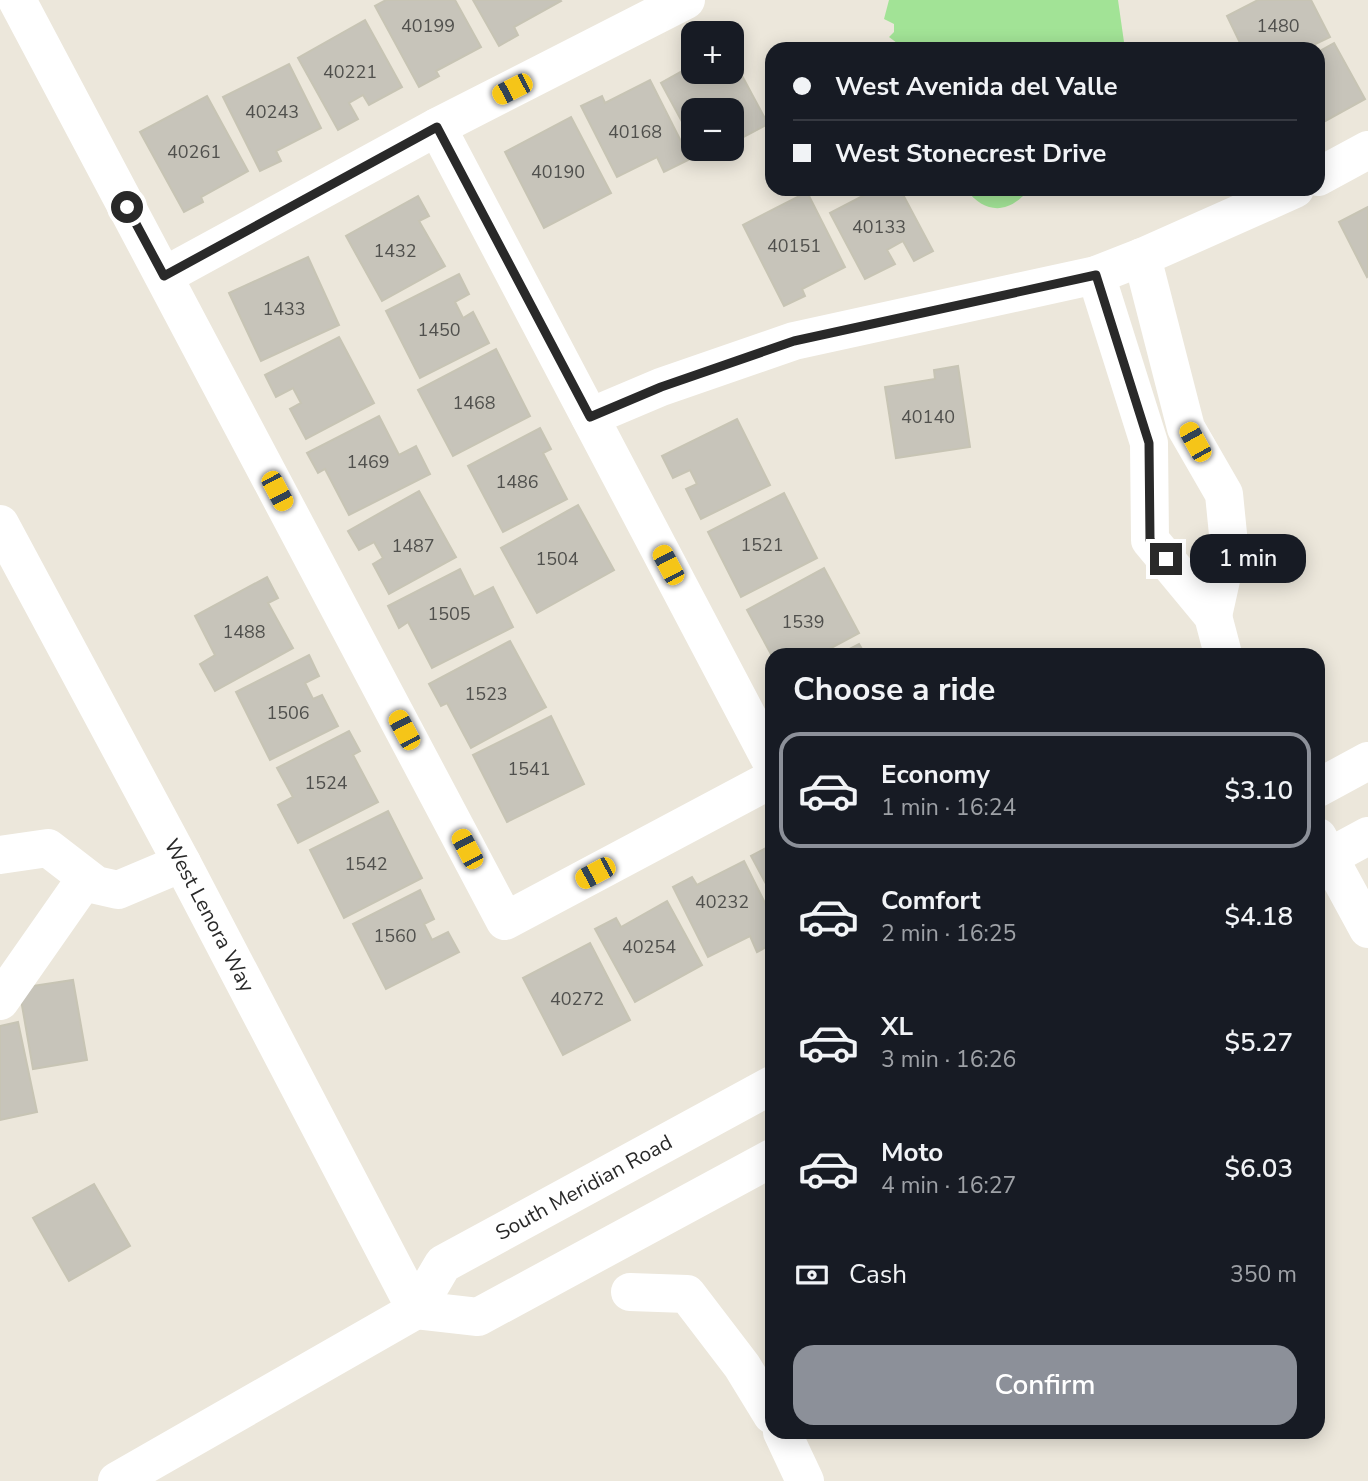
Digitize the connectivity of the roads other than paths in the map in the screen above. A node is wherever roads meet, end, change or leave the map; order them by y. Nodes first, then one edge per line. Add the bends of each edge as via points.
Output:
1 (17, 0) edge
2 (687, 0) edge
3 (437, 127) junction
4 (1368, 150) edge
5 (1325, 173) edge
6 (1279, 196) edge
7 (1142, 257) junction
8 (1096, 275) junction
9 (164, 276) junction
10 (590, 417) junction
11 (1203, 457) junction
12 (1149, 467) junction
13 (0, 524) edge
14 (12, 572) edge
15 (1213, 616) junction
16 (1221, 648) edge
17 (765, 750) edge
18 (1368, 761) edge
19 (765, 783) edge
20 (1325, 784) edge
21 (1368, 836) edge
22 (1325, 851) edge
23 (0, 855) edge
24 (1325, 857) edge
25 (182, 863) junction
26 (86, 877) junction
27 (1368, 929) edge
28 (0, 1001) edge
29 (765, 1089) edge
30 (765, 1162) edge
31 (630, 1292) dead end
32 (416, 1310) junction
33 (765, 1404) edge
34 (785, 1439) edge
35 (117, 1481) edge
36 (805, 1481) edge

1 - 9 street
2 - 3 street
3 - 9 street
3 - 10 street
4 - 5 street
6 - 7 street
7 - 8 street
7 - 11 street via 1186,428
8 - 10 street via 794,341
8 - 12 street via 1149,443
9 - 19 street via 505,921
10 - 17 street
11 - 12 street
11 - 15 street via 1224,494 1229,544
12 - 15 street via 1150,540
13 - 14 street, West Lenora Way
14 - 25 street, West Lenora Way
15 - 16 street
18 - 20 street
21 - 22 street
23 - 26 street via 48,848
24 - 27 street
25 - 26 street via 118,890 96,885
25 - 32 street, West Lenora Way
26 - 28 street
29 - 32 street, South Meridian Road via 443,1264
30 - 32 street via 478,1317
31 - 33 street via 687,1294
32 - 35 street, South Meridian Road
34 - 36 street

